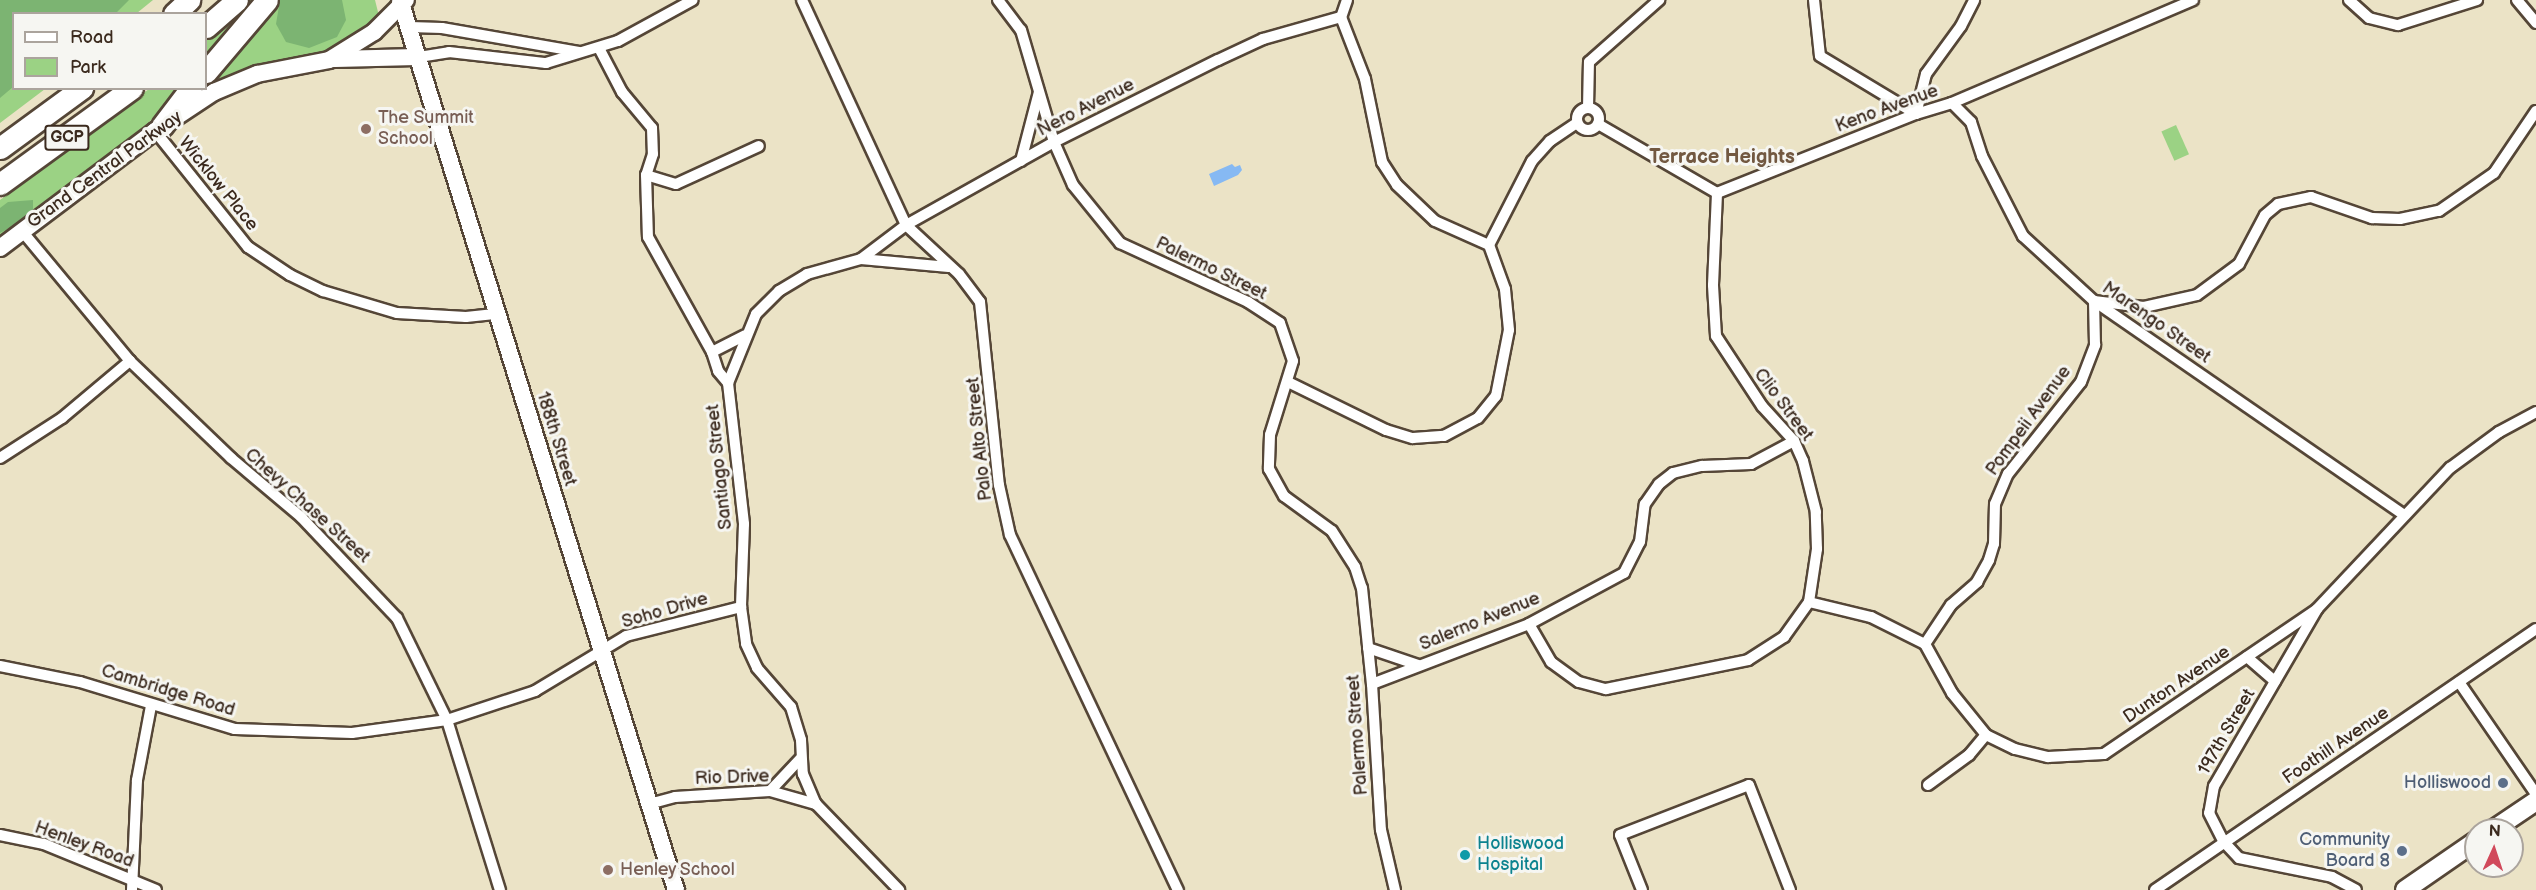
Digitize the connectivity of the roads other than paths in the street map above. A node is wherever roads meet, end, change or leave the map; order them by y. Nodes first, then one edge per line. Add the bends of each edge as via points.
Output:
1 (189, 0) edge
2 (237, 0) edge
3 (267, 0) edge
4 (693, 0) edge
5 (802, 0) edge
6 (998, 0) edge
7 (1347, 0) edge
8 (1659, 0) edge
9 (1814, 0) edge
10 (1974, 0) edge
11 (2193, 0) edge
12 (2349, 0) edge
13 (2477, 0) edge
14 (2517, 0) edge
15 (403, 1) edge
16 (176, 12) edge
17 (1341, 18) junction
18 (2536, 23) edge
19 (207, 26) edge
20 (411, 27) junction
21 (599, 48) junction
22 (582, 53) junction
23 (419, 57) junction
24 (329, 60) junction
25 (207, 71) edge
26 (79, 90) edge
27 (129, 90) edge
28 (189, 90) edge
29 (1039, 92) junction
30 (1952, 103) junction
31 (1588, 108) junction
32 (2536, 111) edge
33 (1916, 114) junction
34 (1577, 123) junction
35 (1598, 124) junction
36 (158, 129) junction
37 (1054, 142) junction
38 (759, 146) dead end
39 (0, 148) edge
40 (1021, 161) junction
41 (646, 175) junction
42 (0, 184) edge
43 (1717, 193) junction
44 (906, 225) junction
45 (22, 231) junction
46 (1490, 245) junction
47 (0, 248) edge
48 (861, 259) junction
49 (949, 267) junction
50 (2094, 301) junction
51 (497, 314) junction
52 (745, 335) junction
53 (712, 352) junction
54 (130, 361) junction
55 (728, 382) junction
56 (1288, 382) junction
57 (2536, 411) edge
58 (1794, 441) junction
59 (0, 458) edge
60 (2403, 514) junction
61 (1809, 602) junction
62 (741, 608) junction
63 (2318, 609) junction
64 (1530, 624) junction
65 (2536, 629) edge
66 (1925, 644) junction
67 (1368, 648) junction
68 (602, 653) junction
69 (2247, 657) junction
70 (1418, 665) junction
71 (0, 666) edge
72 (2275, 681) junction
73 (2458, 682) junction
74 (1372, 684) junction
75 (151, 706) junction
76 (447, 720) junction
77 (1986, 735) junction
78 (800, 759) junction
79 (1928, 785) dead end
80 (770, 791) junction
81 (2536, 794) edge
82 (2536, 801) edge
83 (649, 804) junction
84 (816, 804) junction
85 (2511, 818) edge
86 (0, 835) edge
87 (2224, 842) junction
88 (2464, 849) edge
89 (132, 884) edge
90 (156, 890) edge
91 (500, 890) edge
92 (676, 890) edge
93 (899, 890) edge
94 (1178, 890) edge
95 (1395, 890) edge
96 (1642, 890) edge
97 (1790, 890) edge
98 (2155, 890) edge
99 (2356, 890) edge
100 (2405, 890) edge

1 - 16 highway
2 - 19 highway
3 - 25 highway
4 - 21 street via 650,26
5 - 44 street, Palo Alto Street
6 - 29 street, Palermo Street via 1021,30
7 - 17 street
8 - 31 street via 1589,62
9 - 33 street via 1820,56
10 - 33 street via 1961,26 1926,74
11 - 30 street, Keno Avenue
12 - 13 street via 2369,18 2397,25
14 - 18 street
15 - 20 street, 188th Street
15 - 24 street, Grand Central Parkway via 374,32
17 - 37 street, Nero Avenue via 1263,39
17 - 46 street via 1365,79 1382,162 1397,185 1435,221
20 - 22 street via 442,28
20 - 23 street, 188th Street
21 - 22 street
21 - 41 street, Santiago Street via 622,92 652,128 653,154
22 - 23 street via 546,63 449,52
23 - 24 street
23 - 51 street, 188th Street
24 - 36 street, Grand Central Parkway via 280,68 234,82
26 - 39 highway, GCP
27 - 42 highway, GCP
28 - 36 highway
29 - 37 street, Palermo Street
29 - 40 street
30 - 33 street, Keno Avenue
30 - 50 street, Marengo Street via 1971,122 1982,156 2023,236
31 - 34 street via 1579,112
31 - 35 street via 1597,112
32 - 50 street via 2494,174 2439,211 2400,219 2372,218 2311,197 2277,204 2265,215 2239,264 2197,295 2144,307
33 - 43 street, Keno Avenue
34 - 35 street via 1589,131
34 - 46 street via 1550,141 1532,161
35 - 43 street
36 - 45 street, Grand Central Parkway
36 - 51 street, Wicklow Place via 248,247 290,275 323,291 398,313 466,317
37 - 40 street, Nero Avenue
37 - 56 street, Palermo Street via 1074,185 1120,243 1248,302 1280,323 1293,361
38 - 41 street via 676,184
40 - 44 street, Nero Avenue
41 - 53 street, Santiago Street via 648,237
43 - 58 street, Clio Street via 1713,285 1716,336 1762,406
44 - 48 street, Nero Avenue
44 - 49 street, Palo Alto Street
45 - 47 street, Grand Central Parkway
45 - 54 street, Chevy Chase Street
46 - 56 street via 1505,289 1509,330 1507,357 1496,396 1478,418 1444,436 1413,438 1386,430
48 - 49 street, Nero Avenue
48 - 52 street, Nero Avenue via 807,274 779,291 756,314
49 - 94 street, Palo Alto Street via 980,302 999,485 1010,535
50 - 60 street, Marengo Street
50 - 66 street, Pompeii Avenue via 2095,345 2081,382 2008,474 1995,504 1994,544 1989,560 1977,582 1951,605
51 - 68 street, 188th Street
52 - 53 street
52 - 55 street, Nero Avenue
53 - 55 street, Santiago Street via 718,371
54 - 59 street via 62,418
54 - 76 street, Chevy Chase Street via 231,458 301,517 375,593 397,618
55 - 62 street, Santiago Street via 746,551
56 - 67 street, Palermo Street via 1270,435 1269,469 1284,496 1319,520 1345,547 1362,588
57 - 60 street, Dunton Avenue via 2471,451
58 - 61 street, Clio Street via 1816,512 1817,549
58 - 64 street, Salerno Avenue via 1751,464 1702,466 1673,473 1659,484 1645,504 1640,542 1624,573
60 - 63 street, Dunton Avenue
61 - 64 street, Clio Street via 1784,637 1769,649 1725,667 1606,689 1564,674 1551,662
61 - 66 street via 1872,617
62 - 68 street, Soho Drive via 626,636
62 - 78 street, Santiago Street via 746,644 757,668 782,693 797,721
63 - 69 street, Dunton Avenue
63 - 72 street, 197th Street
64 - 70 street, Salerno Avenue
65 - 73 street, Foothill Avenue
66 - 77 street, Dunton Avenue via 1952,693
67 - 70 street, Salerno Avenue
67 - 74 street, Palermo Street
68 - 76 street, Cambridge Road via 535,691
68 - 83 street, 188th Street
69 - 72 street
69 - 77 street, Dunton Avenue via 2104,754 2048,757 2015,749
70 - 74 street, Salerno Avenue
71 - 75 street, Cambridge Road via 80,682
72 - 87 street, 197th Street via 2209,800 2210,821
73 - 81 street
73 - 87 street, Foothill Avenue
74 - 95 street, Palermo Street via 1381,830
75 - 76 street, Cambridge Road via 235,729 305,734 352,733
75 - 89 street via 137,780
76 - 91 street, Chevy Chase Street
77 - 79 street via 1969,755
78 - 80 street
78 - 84 street, Santiago Street
80 - 83 street, Rio Drive via 675,797
80 - 84 street, Rio Drive
82 - 85 main road
83 - 92 street, 188th Street
84 - 93 street, Santiago Street
86 - 89 street, Henley Road via 44,844
87 - 98 street, Foothill Avenue
87 - 99 street, 197th Street via 2239,858 2332,877
88 - 100 main road
89 - 90 street, Henley Road
96 - 97 street via 1620,835 1749,785

